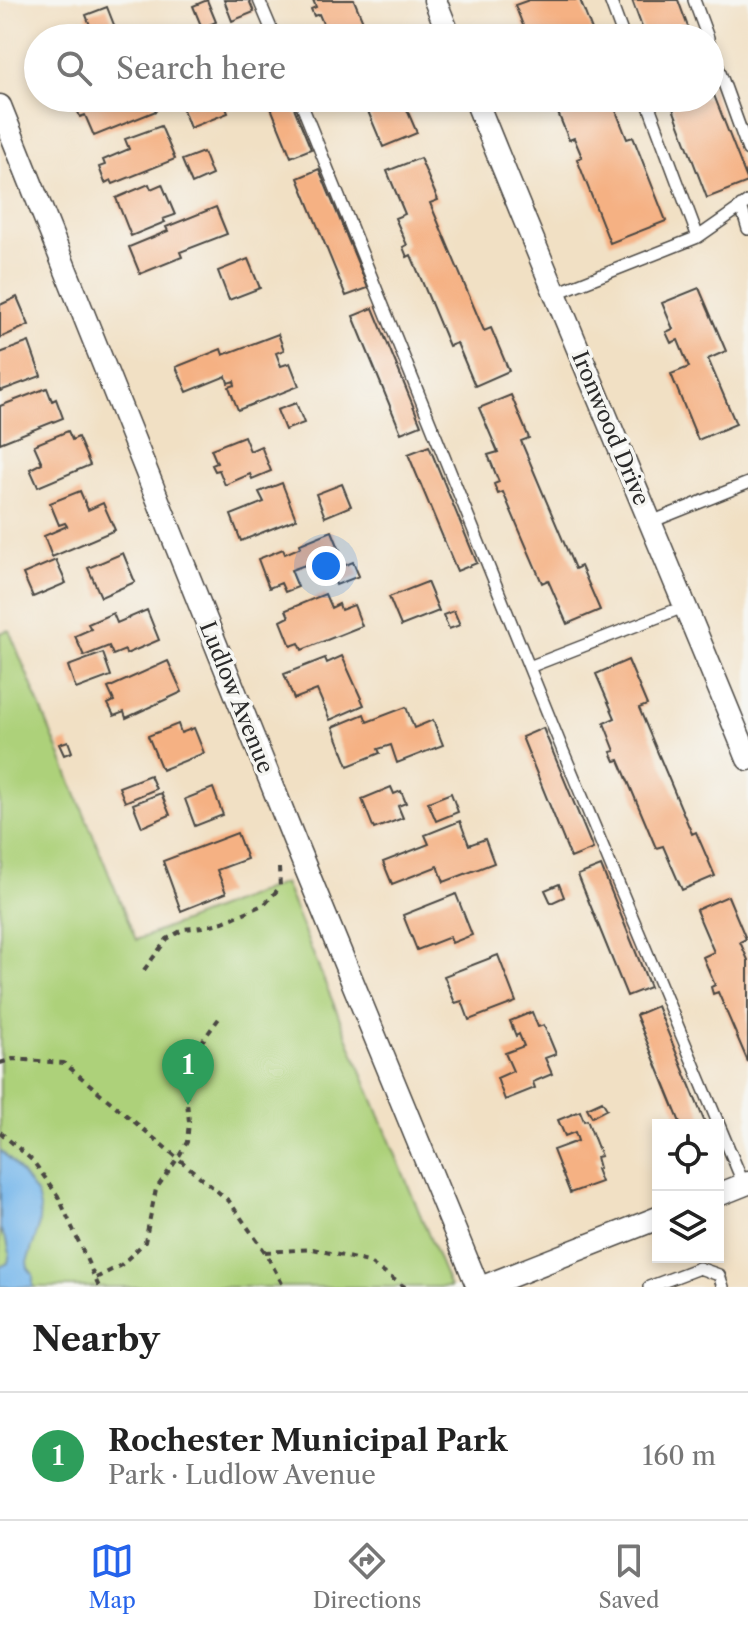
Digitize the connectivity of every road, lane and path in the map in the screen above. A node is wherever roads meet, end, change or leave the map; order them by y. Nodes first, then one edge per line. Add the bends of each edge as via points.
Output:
1 (259, 0) edge
2 (435, 0) edge
3 (610, 0) edge
4 (694, 0) edge
5 (269, 24) edge
6 (444, 24) edge
7 (619, 24) edge
8 (703, 24) edge
9 (724, 84) edge
10 (0, 106) edge
11 (305, 112) edge
12 (481, 112) edge
13 (651, 112) edge
14 (748, 150) edge
15 (745, 204) edge
16 (748, 229) edge
17 (698, 237) junction
18 (554, 294) junction
19 (748, 483) edge
20 (651, 522) junction
21 (686, 606) junction
22 (529, 667) junction
23 (748, 759) edge
24 (275, 857) dead end
25 (144, 970) dead end
26 (220, 1017) dead end
27 (0, 1063) edge
28 (0, 1132) edge
29 (178, 1158) junction
30 (746, 1184) edge
31 (724, 1193) edge
32 (652, 1220) edge
33 (265, 1252) junction
34 (96, 1278) junction
35 (99, 1287) edge
36 (284, 1287) edge
37 (405, 1287) edge
38 (480, 1287) edge
39 (649, 1287) edge
40 (723, 1287) edge

1 - 5 lane
2 - 6 street
3 - 7 lane
4 - 8 lane
9 - 14 lane
10 - 38 street, Ludlow Avenue
11 - 22 lane
12 - 18 street, Ironwood Drive
13 - 17 lane
15 - 16 lane
15 - 17 lane
17 - 18 lane
18 - 20 street, Ironwood Drive
19 - 20 lane
20 - 21 street, Ironwood Drive
21 - 22 lane
21 - 23 street, Ironwood Drive
22 - 30 lane
24 - 25 path via 280,887 265,904 223,922 184,929 167,939
26 - 29 path via 184,1071 189,1122
27 - 29 path via 64,1063
28 - 34 path via 33,1161 58,1196
29 - 33 path via 229,1201
29 - 34 path via 156,1189 145,1242 121,1265
30 - 31 street
32 - 38 street
33 - 36 path
33 - 37 path via 313,1249 368,1262
34 - 35 path
39 - 40 lane via 699,1268 719,1275

